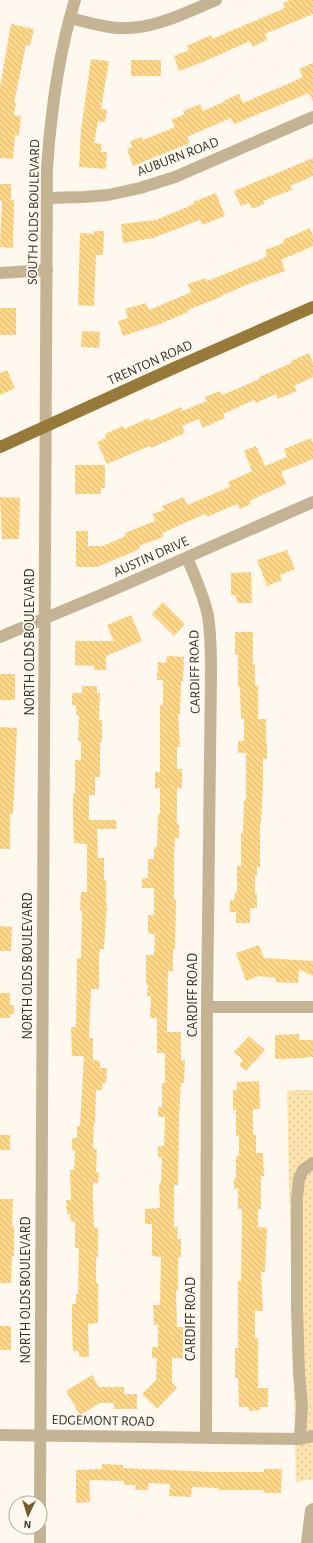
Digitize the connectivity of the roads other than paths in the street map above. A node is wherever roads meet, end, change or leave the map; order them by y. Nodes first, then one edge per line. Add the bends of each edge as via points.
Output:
1 (75, 0) edge
2 (216, 0) edge
3 (70, 18) junction
4 (313, 117) edge
5 (47, 198) junction
6 (48, 270) junction
7 (0, 272) edge
8 (313, 307) edge
9 (47, 427) junction
10 (0, 447) edge
11 (313, 502) edge
12 (187, 558) junction
13 (45, 618) junction
14 (0, 637) edge
15 (207, 1007) junction
16 (313, 1007) edge
17 (313, 1164) edge
18 (308, 1406) edge
19 (0, 1435) edge
20 (41, 1435) junction
21 (313, 1436) edge
22 (206, 1437) junction
23 (300, 1439) junction
24 (40, 1495) edge
25 (313, 1509) edge
26 (307, 1543) edge

1 - 3 street, SOUTH OLDS BOULEVARD
2 - 3 street via 180,16 138,27 120,28
3 - 5 street, SOUTH OLDS BOULEVARD via 58,68 51,114
4 - 5 street, AUBURN ROAD via 175,177 140,188 108,195
5 - 6 street, SOUTH OLDS BOULEVARD
6 - 7 street
6 - 9 street, SOUTH OLDS BOULEVARD
8 - 9 main road, TRENTON ROAD
9 - 10 main road, TRENTON ROAD
9 - 13 street, NORTH OLDS BOULEVARD
11 - 12 street, AUSTIN DRIVE
12 - 13 street, AUSTIN DRIVE
12 - 15 street, CARDIFF ROAD via 203,596 210,641
13 - 14 street, AUSTIN DRIVE
13 - 20 street, NORTH OLDS BOULEVARD
15 - 16 street
15 - 22 street, CARDIFF ROAD
17 - 18 street via 303,1170 299,1179 297,1198 299,1373
18 - 23 street
19 - 20 street, EDGEMONT ROAD
20 - 22 street, EDGEMONT ROAD
20 - 24 street, NORTH OLDS BOULEVARD
21 - 23 street, EDGEMONT ROAD
22 - 23 street, EDGEMONT ROAD
25 - 26 street

